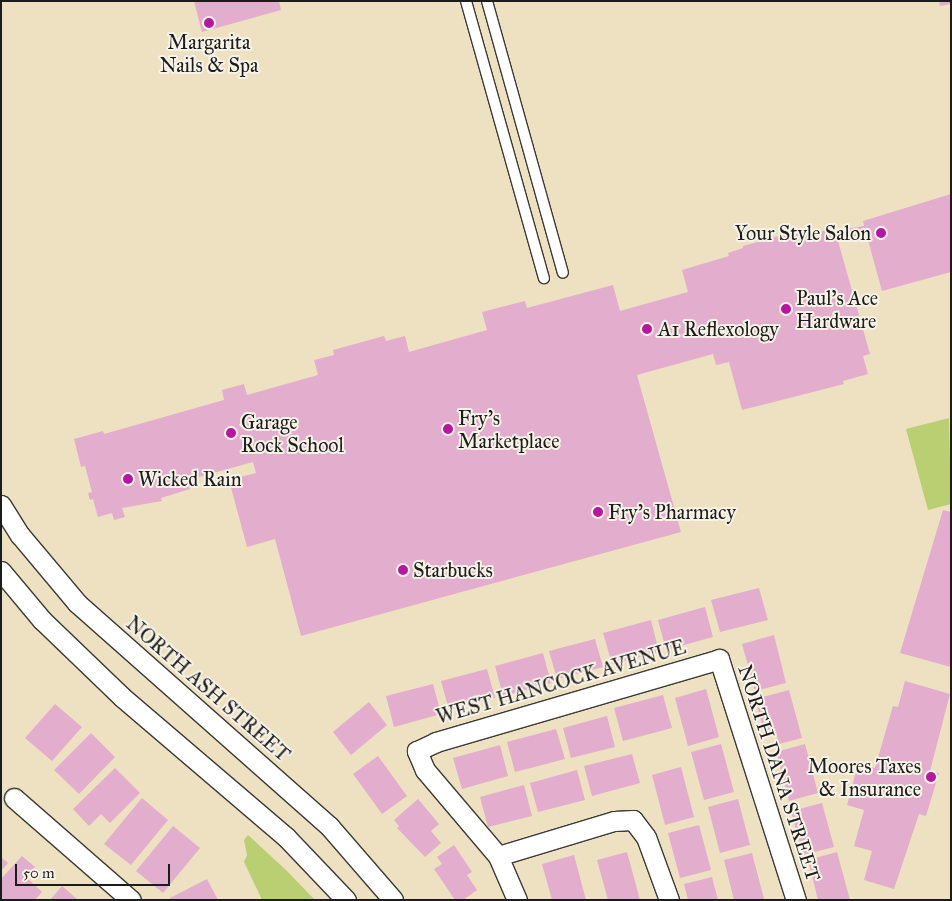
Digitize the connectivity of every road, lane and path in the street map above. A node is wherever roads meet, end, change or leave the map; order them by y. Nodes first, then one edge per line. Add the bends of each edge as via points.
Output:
1 (466, 1) edge
2 (487, 1) edge
3 (563, 273) dead end
4 (544, 278) dead end
5 (1, 505) edge
6 (1, 571) edge
7 (719, 659) joint
8 (14, 798) dead end
9 (498, 856) junction
10 (131, 900) edge
11 (346, 900) edge
12 (393, 900) edge
13 (517, 900) edge
14 (669, 900) edge
15 (796, 900) edge

1 - 4 lane
2 - 3 lane
5 - 12 street, NORTH ASH STREET via 20,535 77,603 328,826
6 - 11 street via 42,620 122,697 286,837
7 - 9 street, WEST HANCOCK AVENUE via 436,742 418,751 425,770
7 - 15 street, NORTH DANA STREET
8 - 10 street
9 - 13 street
9 - 14 street via 614,821 633,820 654,855

